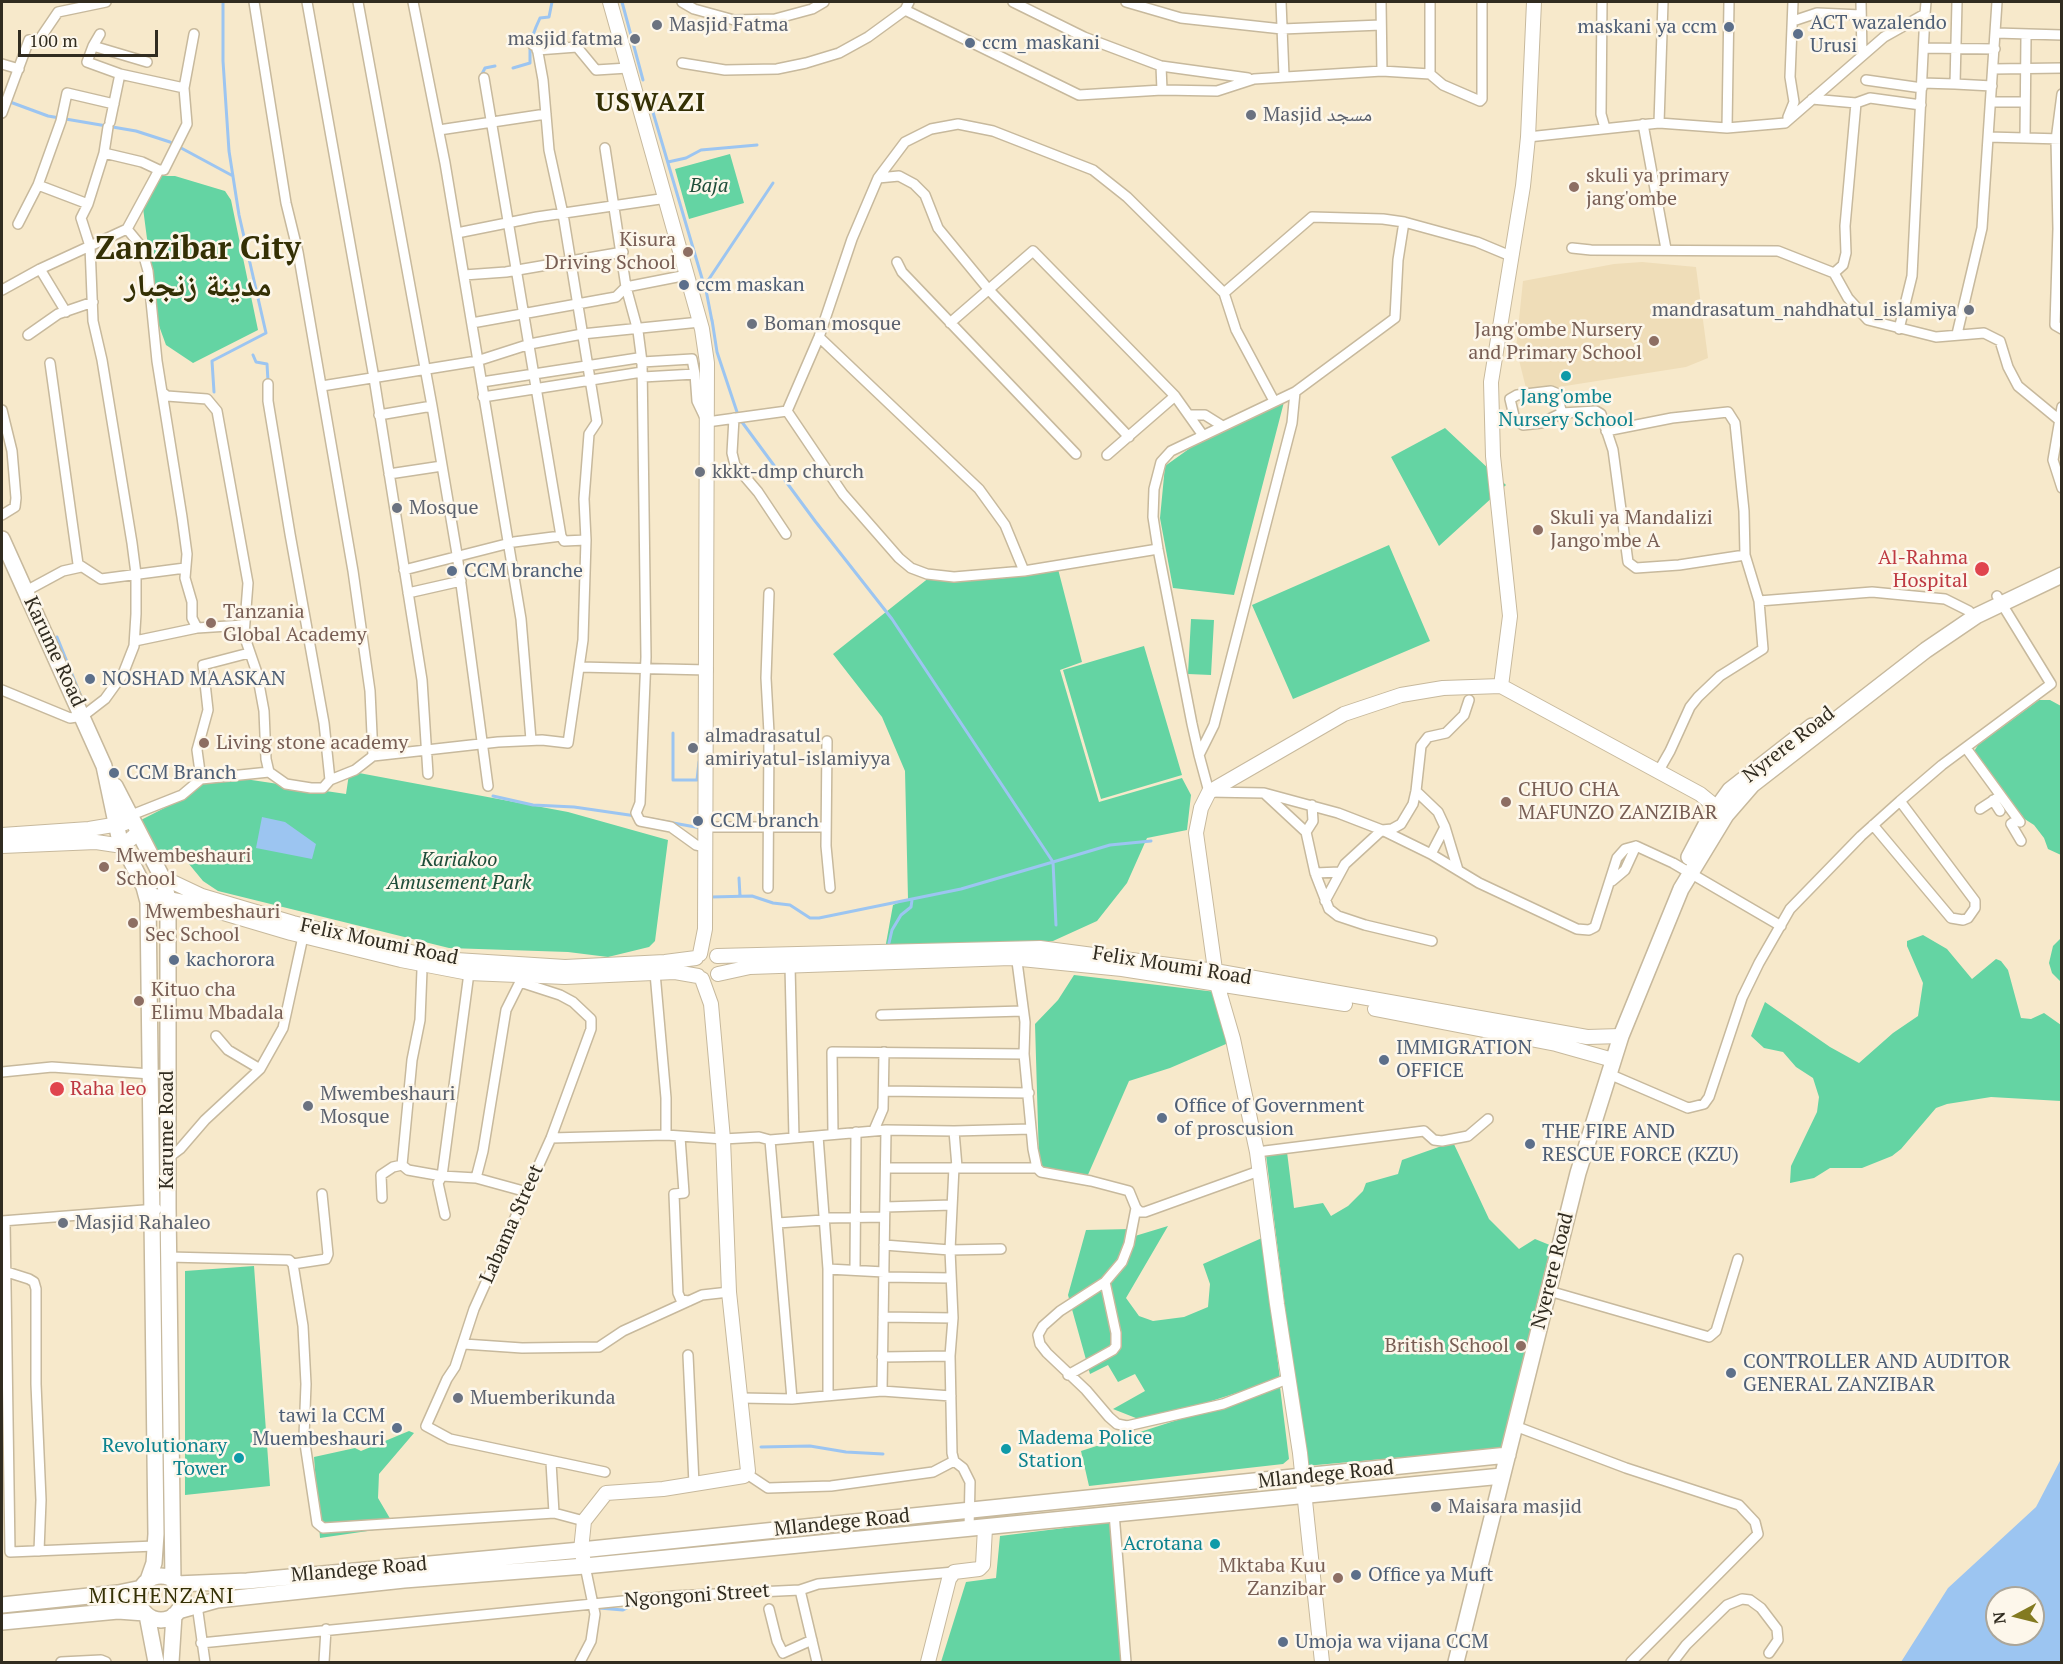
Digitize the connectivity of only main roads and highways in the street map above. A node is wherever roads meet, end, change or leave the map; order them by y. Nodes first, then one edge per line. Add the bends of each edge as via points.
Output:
1 (610, 2) edge
2 (1534, 2) edge
3 (2, 539) edge
4 (2061, 565) edge
5 (2061, 575) edge
6 (1999, 600) junction
7 (1501, 686) junction
8 (104, 766) junction
9 (1721, 812) junction
10 (116, 825) junction
11 (133, 825) junction
12 (2, 835) edge
13 (122, 844) junction
14 (2, 846) edge
15 (163, 879) junction
16 (1681, 889) joint
17 (145, 891) junction
18 (168, 900) junction
19 (305, 931) junction
20 (707, 955) junction
21 (836, 959) junction
22 (460, 968) junction
23 (709, 976) junction
24 (1216, 978) junction
25 (1379, 1005) junction
26 (1621, 1036) junction
27 (1611, 1067) junction
28 (161, 1208) junction
29 (1508, 1455) junction
30 (1503, 1476) junction
31 (1303, 1477) junction
32 (1305, 1496) junction
33 (1042, 1503) junction
34 (915, 1516) junction
35 (848, 1522) junction
36 (1044, 1522) junction
37 (985, 1528) junction
38 (916, 1534) junction
39 (719, 1536) junction
40 (850, 1541) junction
41 (581, 1550) junction
42 (722, 1553) junction
43 (585, 1566) junction
44 (403, 1573) junction
45 (175, 1582) junction
46 (145, 1584) junction
47 (2, 1605) edge
48 (176, 1613) junction
49 (146, 1614) junction
50 (2, 1622) edge
51 (156, 1662) edge
52 (171, 1662) edge
53 (928, 1662) edge
54 (1322, 1662) edge
55 (1456, 1662) edge

1 - 20 main road via 700,322 707,363
2 - 7 main road via 1528,137 1513,257 1491,382 1493,456 1510,616
3 - 8 main road, Karume Road
4 - 6 main road, Nyrere Road
5 - 6 main road, Nyrere Road
6 - 9 main road, Nyrere Road via 1926,650
6 - 9 main road, Nyrere Road via 1969,611 1778,751 1730,790
7 - 9 main road via 1700,794
7 - 24 main road via 1401,694 1344,714 1209,792 1196,833
8 - 10 main road, Karume Road
8 - 11 main road, Karume Road
9 - 16 main road, Nyrere Road via 1686,871
10 - 11 main road
10 - 12 main road
10 - 13 main road, Karume Road
11 - 13 main road
11 - 15 main road, Karume Road
13 - 14 main road
13 - 17 main road, Karume Road
15 - 17 main road
15 - 18 main road, Karume Road
15 - 19 main road, Felix Moumi Road
16 - 26 main road, Nyerere Road
17 - 18 main road, Felix Moumi Road
17 - 28 main road, Karume Road via 150,927 151,1074
18 - 19 main road, Felix Moumi Road
18 - 28 main road, Karume Road via 168,1158
19 - 22 main road, Felix Moumi Road via 423,955
19 - 22 main road, Felix Moumi Road via 426,966
20 - 21 main road, Felix Moumi Road
20 - 22 main road, Felix Moumi Road via 565,967
20 - 23 main road via 721,967
20 - 23 main road via 693,965
21 - 23 main road, Felix Moumi Road via 750,967
21 - 24 main road, Felix Moumi Road via 1016,953
22 - 23 main road, Felix Moumi Road via 521,979 675,972
23 - 41 main road via 723,1139 729,1292 747,1474 606,1493 584,1521
24 - 25 main road, Felix Moumi Road
24 - 31 main road via 1257,1152
25 - 26 main road, Felix Moumi Road via 1587,1037
25 - 27 main road, Felix Moumi Road via 1557,1044
26 - 27 main road, Nyerere Road
27 - 29 main road, Nyerere Road via 1578,1173
28 - 45 main road, Karume Road via 169,1257
28 - 46 main road, Karume Road via 155,1546
29 - 30 main road, Nyerere Road
29 - 31 main road, Mlandege Road
30 - 32 main road, Mlandege Road
30 - 55 main road, Nyerere Road
31 - 32 main road
31 - 33 main road, Mlandege Road
32 - 36 main road, Mlandege Road
32 - 54 main road
33 - 34 main road, Mlandege Road
33 - 36 main road
34 - 35 main road, Mlandege Road
34 - 38 main road
35 - 39 main road, Mlandege Road
35 - 40 main road
36 - 37 main road, Mlandege Road
37 - 38 main road, Mlandege Road
37 - 53 main road via 983,1565 954,1572 949,1579
38 - 40 main road, Mlandege Road
39 - 41 main road, Mlandege Road
39 - 42 main road
40 - 42 main road, Mlandege Road
41 - 43 main road
41 - 44 main road, Mlandege Road
42 - 43 main road, Mlandege Road
43 - 44 main road, Mlandege Road
44 - 45 main road, Mlandege Road
44 - 48 main road, Mlandege Road via 227,1598
45 - 46 main road via 162,1577
45 - 48 main road via 182,1595
46 - 47 main road via 118,1593
46 - 49 main road via 139,1600
48 - 49 main road via 161,1620
48 - 52 main road
49 - 50 main road via 118,1611
49 - 51 main road

